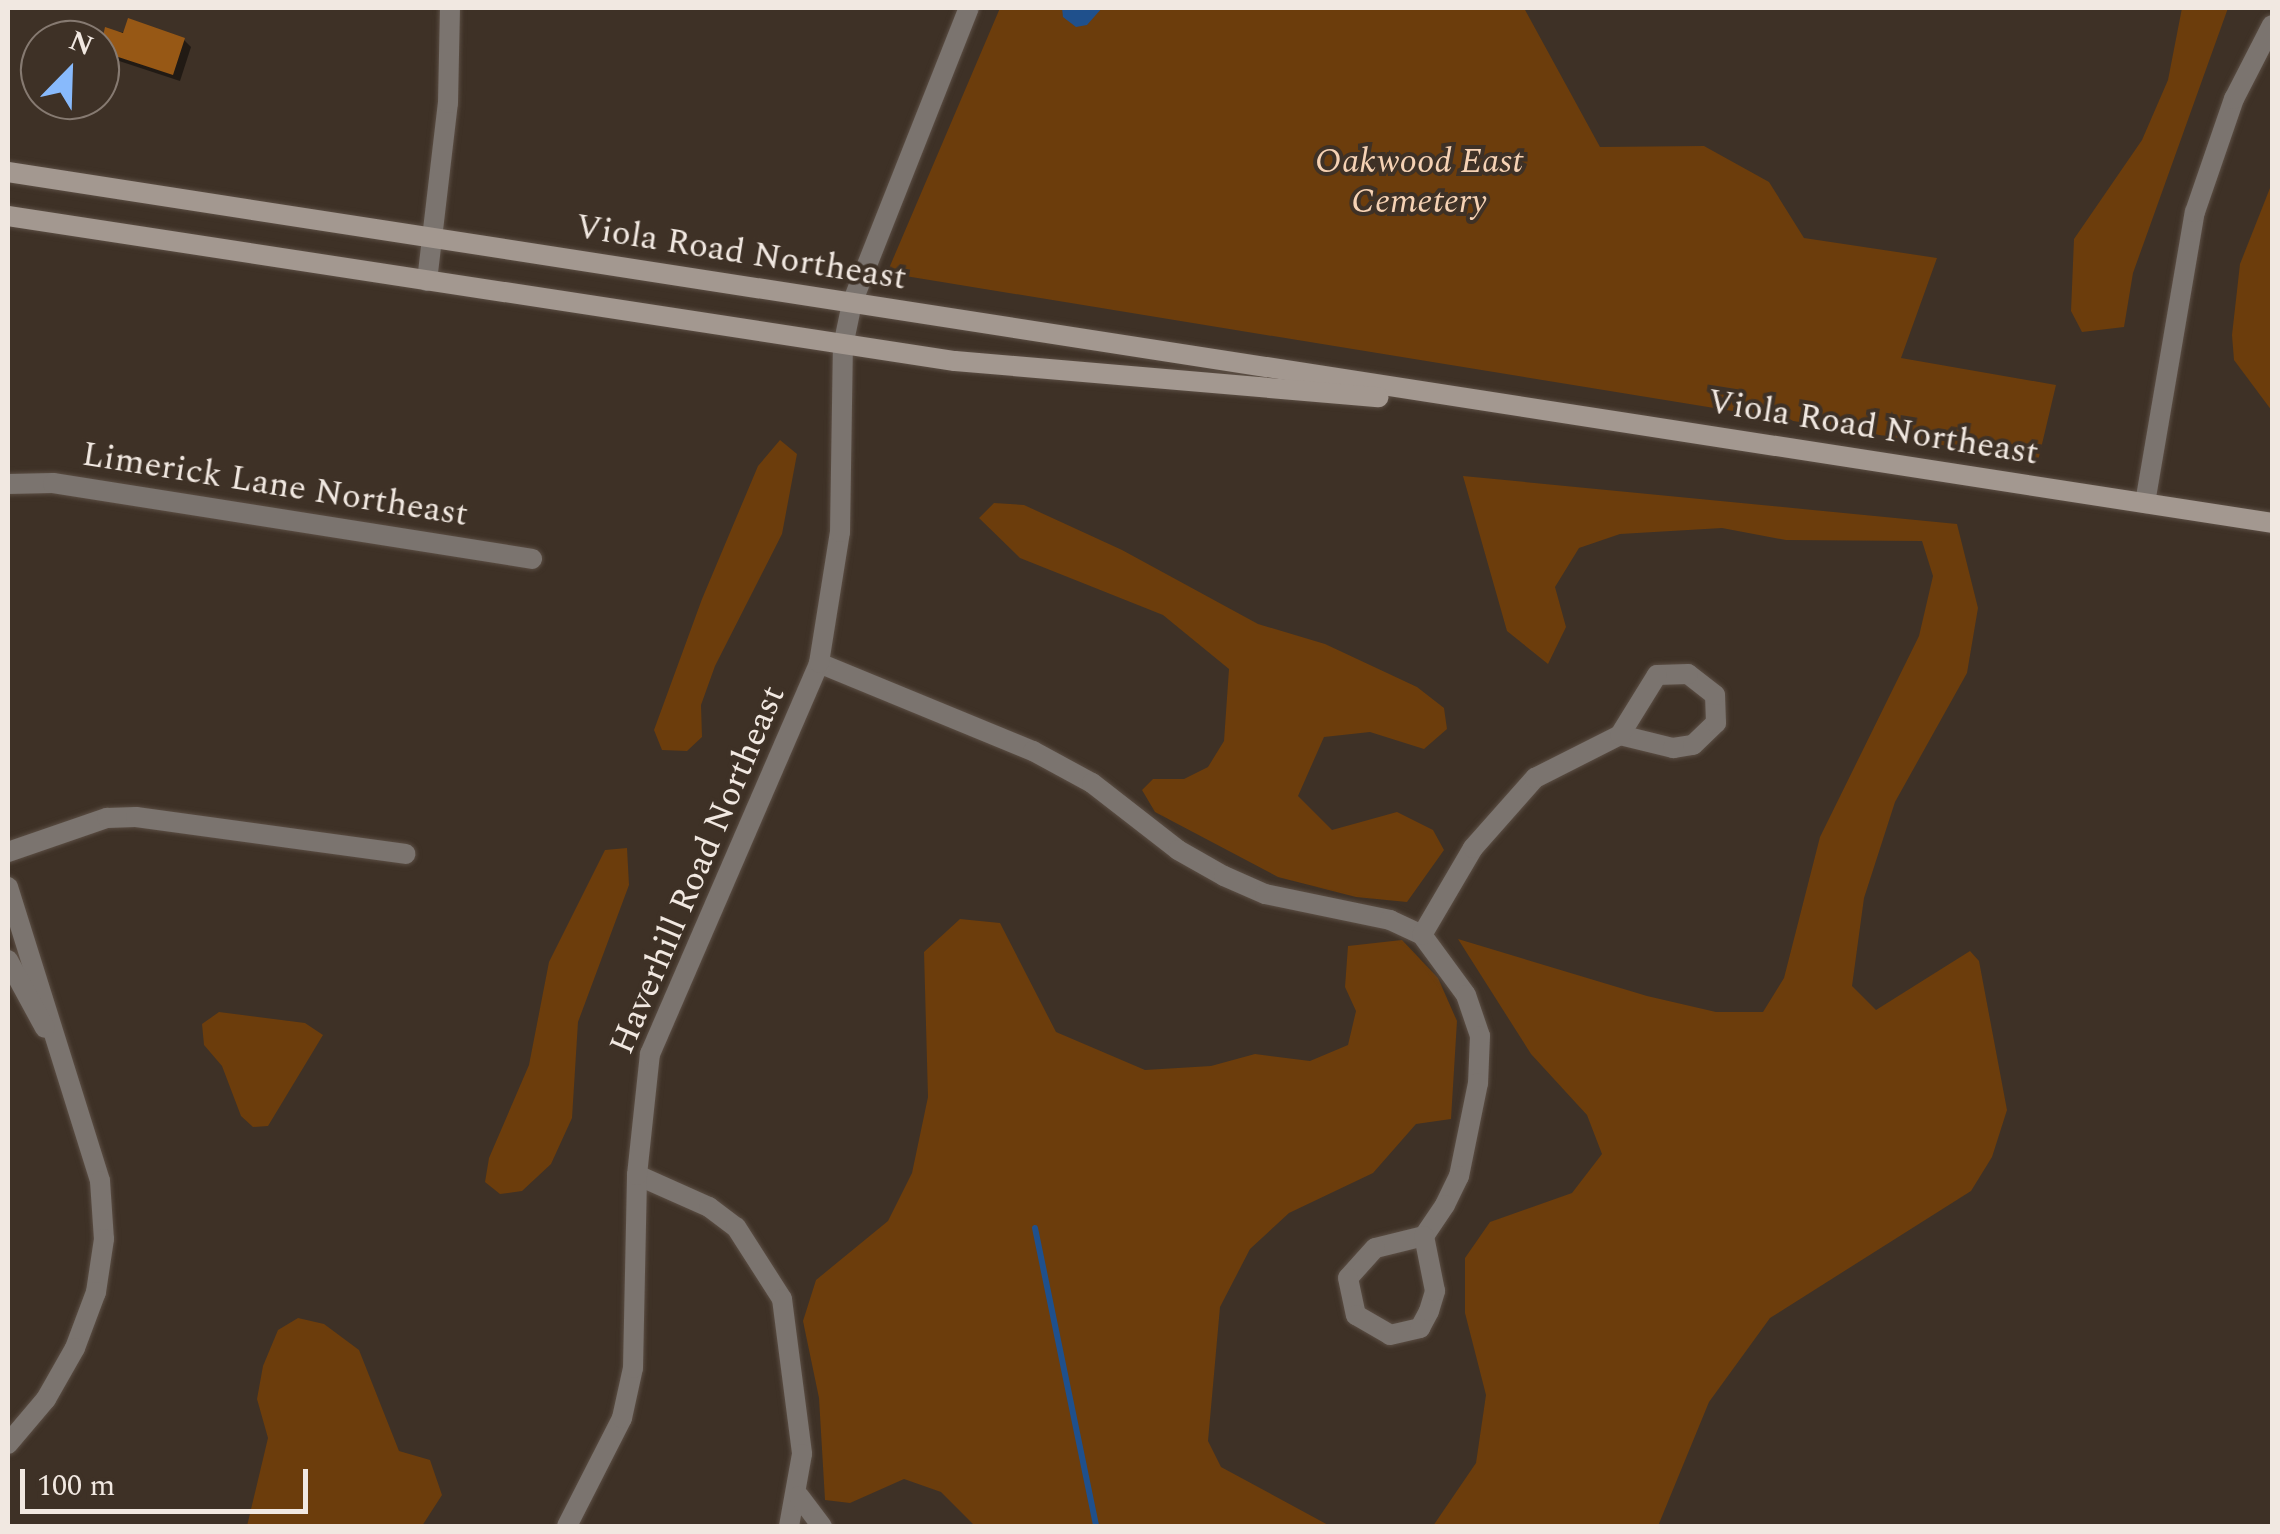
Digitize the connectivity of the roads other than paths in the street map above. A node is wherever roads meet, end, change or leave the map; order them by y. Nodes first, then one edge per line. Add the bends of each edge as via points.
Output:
1 (450, 8) edge
2 (969, 8) edge
3 (2272, 25) edge
4 (8, 172) edge
5 (8, 216) edge
6 (433, 239) junction
7 (427, 280) junction
8 (852, 303) junction
9 (843, 346) junction
10 (1464, 401) junction
11 (8, 484) edge
12 (2145, 503) junction
13 (2272, 523) edge
14 (532, 559) dead end
15 (819, 663) junction
16 (1620, 735) junction
17 (8, 852) edge
18 (404, 854) dead end
19 (8, 888) edge
20 (1422, 935) junction
21 (8, 960) edge
22 (61, 1057) junction
23 (636, 1175) junction
24 (1424, 1236) junction
25 (8, 1444) edge
26 (799, 1496) junction
27 (567, 1526) edge
28 (789, 1526) edge
29 (822, 1526) edge

1 - 6 street
2 - 8 street, Haverhill Road Northeast
3 - 12 street via 2234,99 2195,212
4 - 6 main road, Viola Road Northeast
5 - 7 main road, Viola Road Northeast
6 - 7 street
6 - 8 main road, Viola Road Northeast
7 - 9 main road, Viola Road Northeast
8 - 9 street, Haverhill Road Northeast
8 - 10 main road, Viola Road Northeast
9 - 10 main road, Viola Road Northeast via 1058,373
9 - 15 street, Haverhill Road Northeast via 840,532
10 - 12 main road, Viola Road Northeast
11 - 14 street, Limerick Lane Northeast via 53,483
12 - 13 main road, Viola Road Northeast
15 - 20 street via 1032,751 1092,783 1224,876 1265,894 1390,920
15 - 23 street, Haverhill Road Northeast via 650,1054
16 - 16 street via 1693,745 1716,724 1715,695 1688,674 1657,675
16 - 20 street via 1535,778 1504,807
17 - 18 street via 107,818 136,816
19 - 22 street
20 - 24 street via 1448,963 1480,1036 1459,1176
21 - 22 street
22 - 25 street via 100,1181 102,1260 76,1348
23 - 26 street via 709,1207 736,1228 782,1299 797,1381
23 - 27 street, Haverhill Road Northeast via 633,1368 622,1418
24 - 24 street via 1375,1248 1348,1278 1356,1315 1390,1335 1420,1328 1429,1311 1435,1291
26 - 28 street
26 - 29 street

